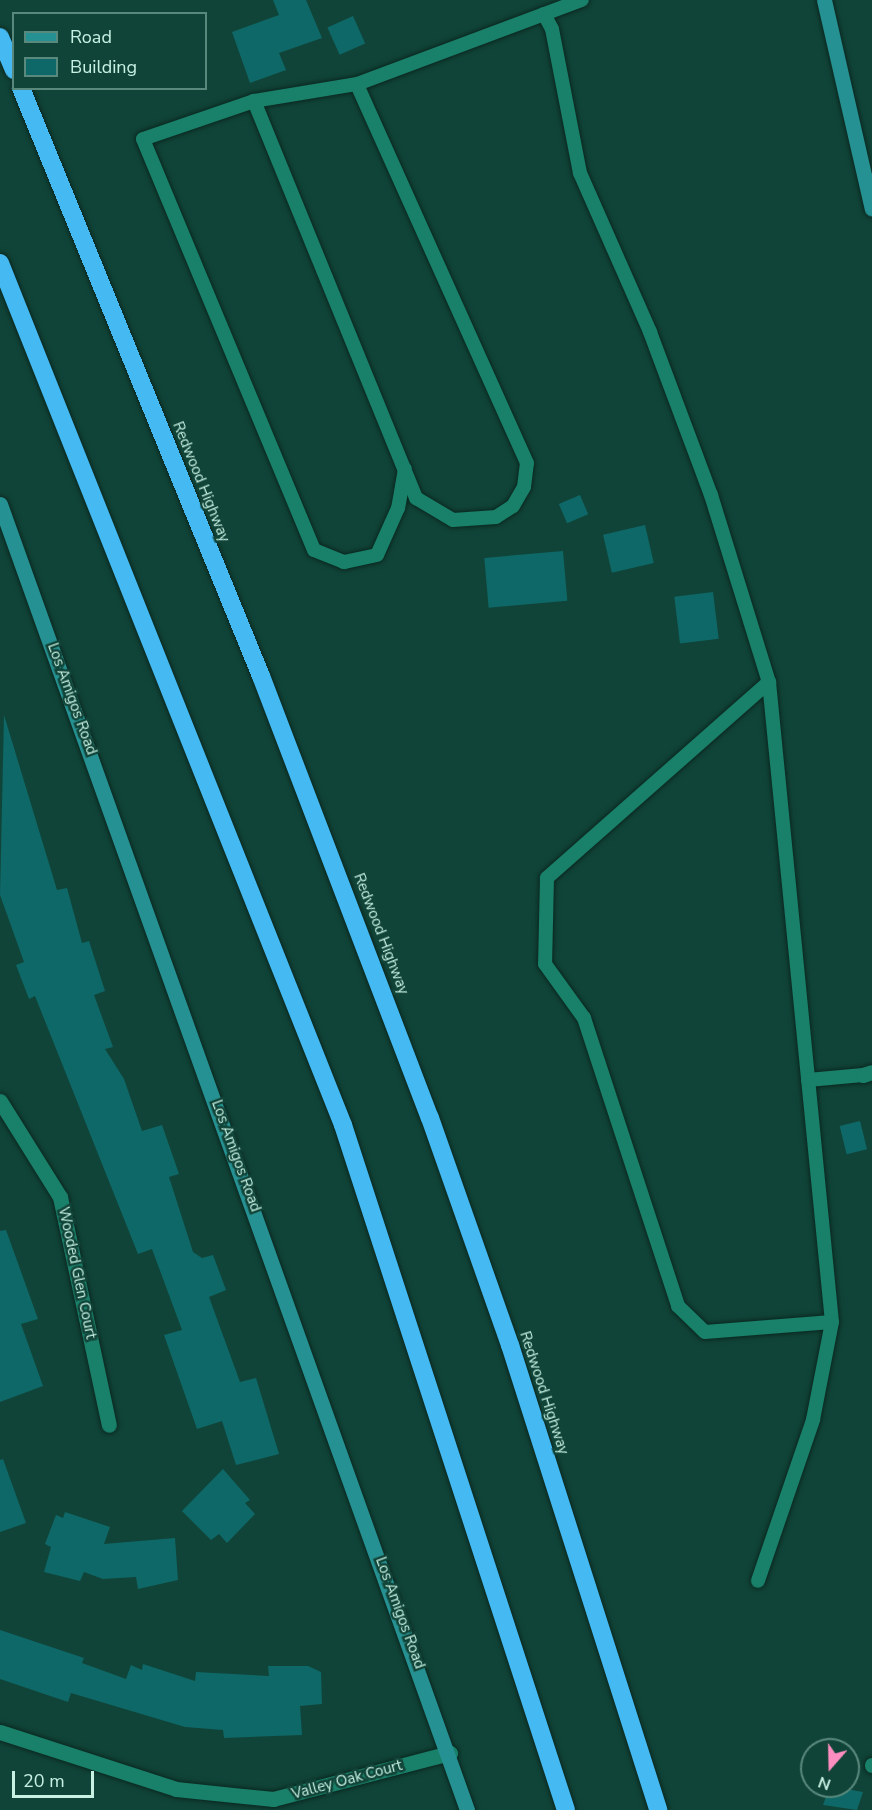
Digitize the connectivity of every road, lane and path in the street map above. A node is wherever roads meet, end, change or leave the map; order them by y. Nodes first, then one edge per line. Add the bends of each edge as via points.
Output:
1 (582, 0) edge
2 (824, 0) edge
3 (544, 14) junction
4 (0, 37) edge
5 (12, 65) edge
6 (357, 84) junction
7 (22, 90) edge
8 (254, 101) junction
9 (872, 209) edge
10 (0, 263) edge
11 (405, 469) junction
12 (0, 504) edge
13 (6, 536) edge
14 (769, 682) junction
15 (869, 1074) edge
16 (808, 1080) junction
17 (0, 1101) edge
18 (832, 1323) junction
19 (109, 1425) dead end
20 (758, 1581) dead end
21 (0, 1732) edge
22 (450, 1753) junction
23 (467, 1810) edge
24 (566, 1810) edge
25 (658, 1810) edge

1 - 3 lane
2 - 9 street
3 - 6 lane
3 - 14 lane via 552,28 580,173 650,332 711,495
4 - 5 highway
6 - 8 lane
6 - 11 lane via 527,463 524,487 513,506 472,522 453,520 416,498
7 - 25 highway, Redwood Highway via 261,676 430,1118 510,1345
8 - 11 lane
8 - 11 lane via 143,139 314,550 344,562 377,555 398,508
10 - 24 highway via 343,1125 495,1577
12 - 13 street, Los Amigos Road
13 - 22 street, Los Amigos Road
14 - 16 lane
14 - 18 lane via 547,878 545,964 584,1018 678,1306 705,1332
15 - 16 lane
16 - 18 lane
17 - 19 street, Wooded Glen Court via 60,1197
18 - 20 lane via 813,1420
21 - 22 street, Valley Oak Court via 176,1789 273,1799
22 - 23 street, Los Amigos Road

